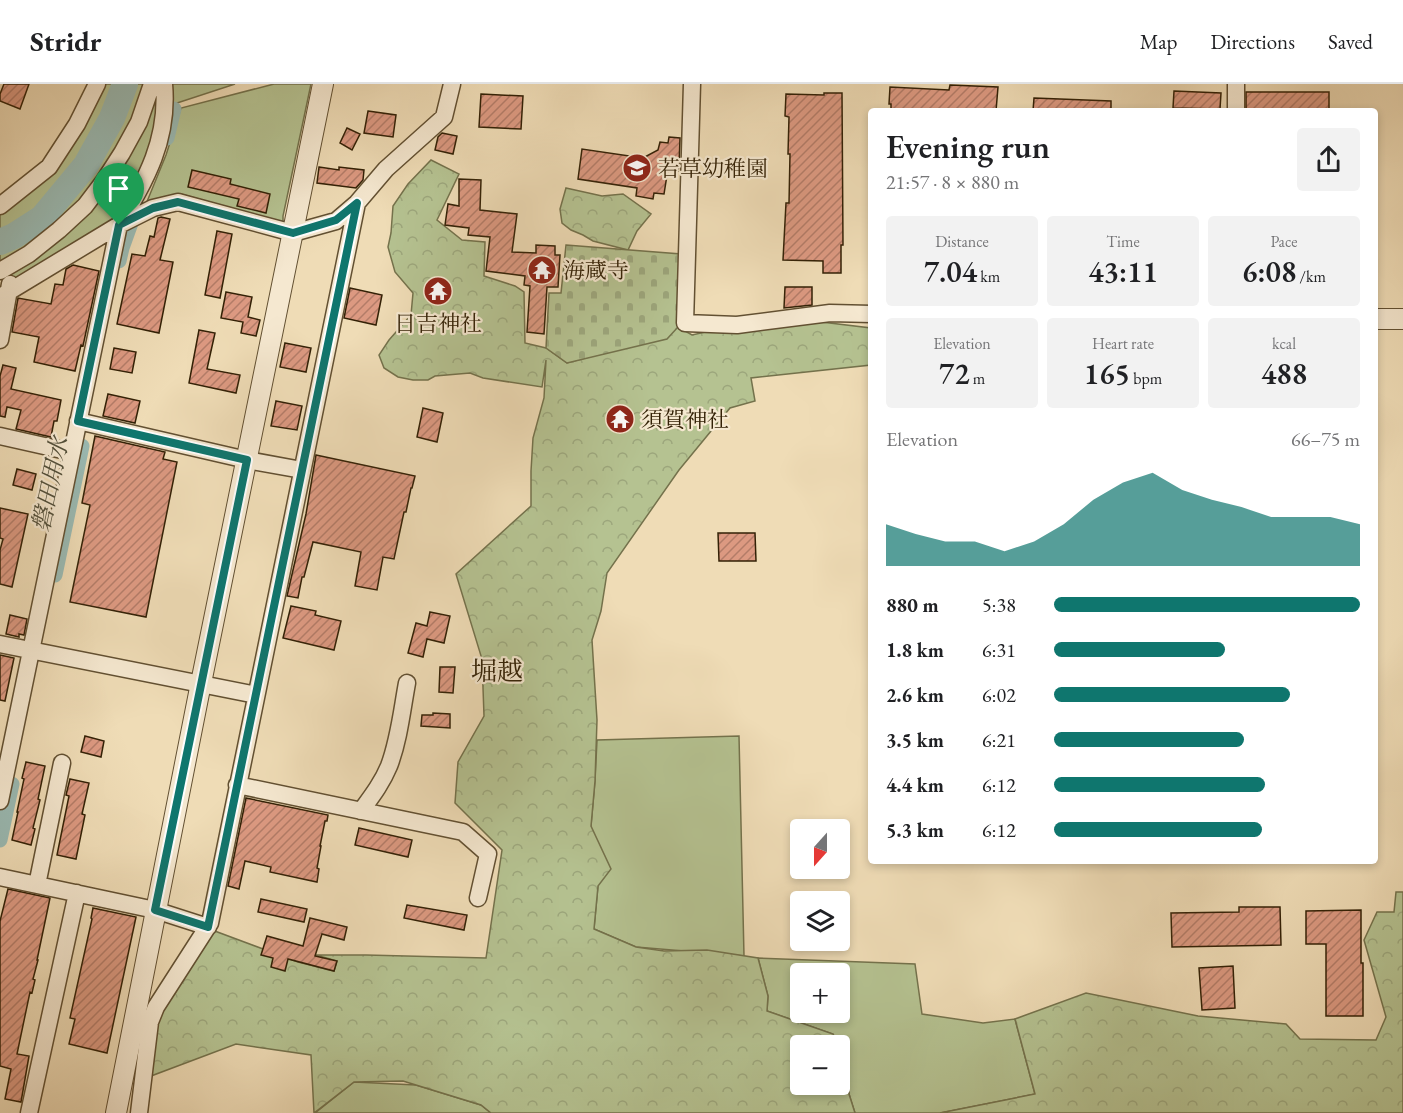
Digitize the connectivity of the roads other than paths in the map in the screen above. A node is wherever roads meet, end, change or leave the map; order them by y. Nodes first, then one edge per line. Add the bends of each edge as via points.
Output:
1 (97, 84) edge
2 (152, 84) edge
3 (164, 84) edge
4 (323, 84) edge
5 (452, 84) edge
6 (692, 84) edge
7 (1236, 84) edge
8 (1236, 108) edge
9 (357, 203) junction
10 (0, 206) edge
11 (119, 225) junction
12 (293, 233) junction
13 (5, 268) edge
14 (5, 294) edge
15 (868, 314) edge
16 (1378, 319) edge
17 (1403, 319) edge
18 (0, 340) edge
19 (78, 421) junction
20 (0, 436) edge
21 (71, 452) junction
22 (247, 460) junction
23 (302, 470) junction
24 (0, 644) edge
25 (31, 650) junction
26 (407, 682) dead end
27 (201, 683) junction
28 (256, 695) junction
29 (62, 763) dead end
30 (237, 785) junction
31 (0, 801) edge
32 (361, 811) junction
33 (0, 878) edge
34 (37, 885) junction
35 (77, 893) junction
36 (478, 898) dead end
37 (155, 910) junction
38 (208, 927) junction
39 (29, 1113) edge
40 (116, 1113) edge
41 (139, 1113) edge

1 - 10 street via 49,167
2 - 13 street via 139,122 87,204 29,254
3 - 11 street via 165,120 160,141
4 - 12 street
5 - 9 street via 444,117 386,169
6 - 15 street via 685,323 737,325 830,313
7 - 8 street
9 - 12 street via 336,220
9 - 23 street
11 - 12 street via 153,208 178,202
11 - 14 street
11 - 19 street
12 - 22 street
13 - 14 street
14 - 18 street
16 - 17 street
19 - 21 street
19 - 22 street
20 - 21 street
21 - 25 street
22 - 23 street
22 - 27 street
23 - 28 street
24 - 25 street
25 - 27 street
25 - 31 street
26 - 32 street via 389,766
27 - 28 street
27 - 37 street
28 - 30 street
29 - 34 street
30 - 32 street
30 - 38 street
32 - 36 street via 463,832 488,854
33 - 34 street
34 - 35 street
35 - 37 street
35 - 39 street
37 - 38 street
37 - 40 street
38 - 41 street via 150,1022

